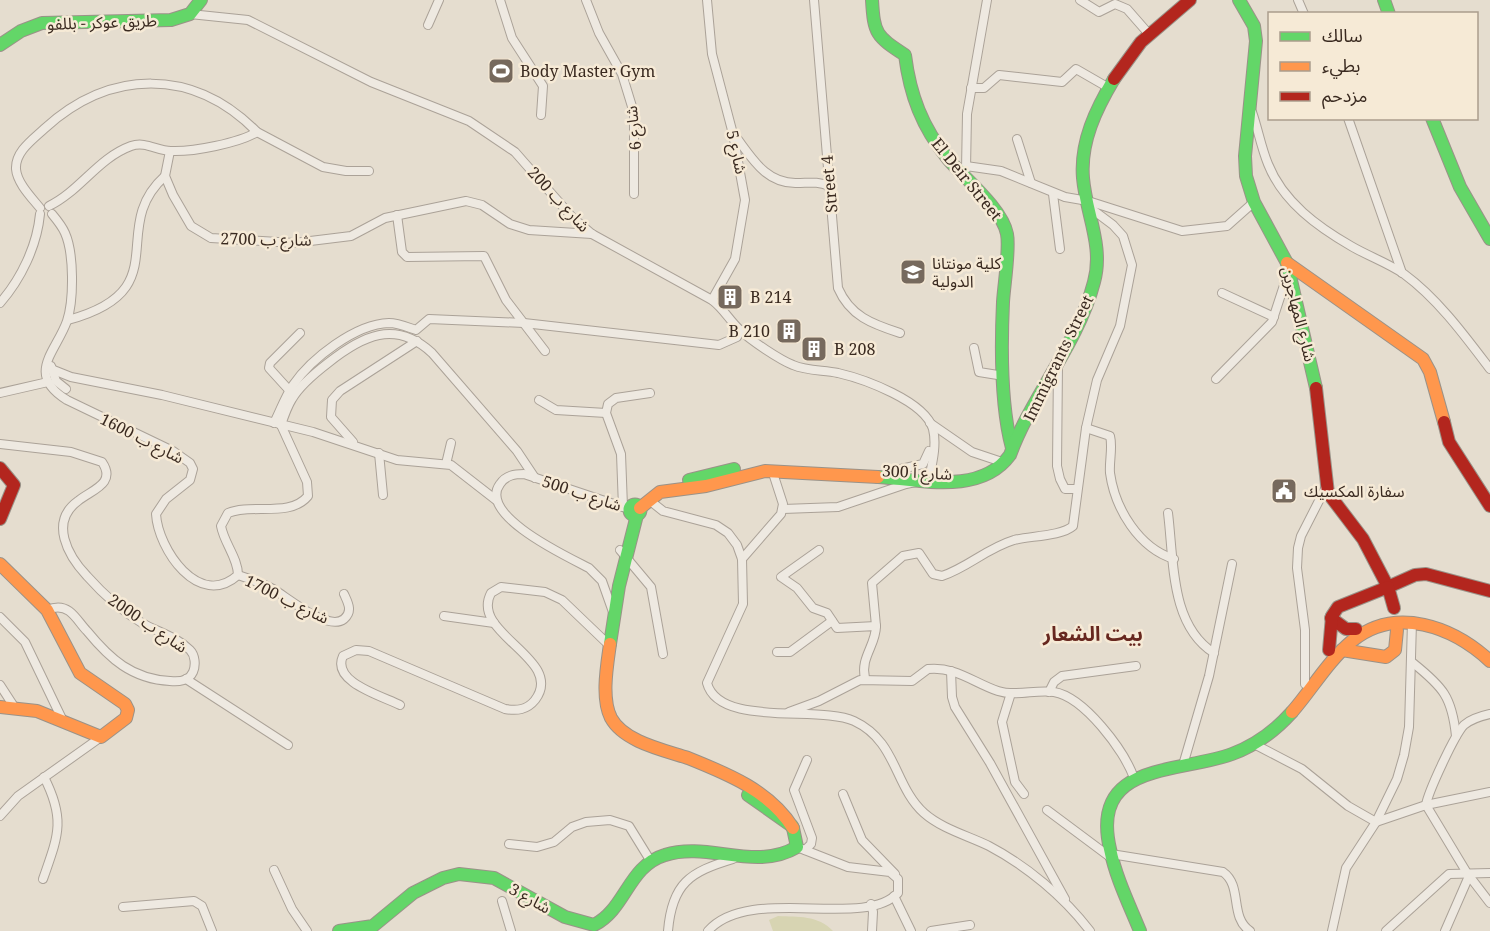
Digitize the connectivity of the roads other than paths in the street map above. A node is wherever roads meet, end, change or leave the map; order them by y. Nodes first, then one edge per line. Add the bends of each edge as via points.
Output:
1 (201, 0) edge
2 (439, 0) edge
3 (500, 0) edge
4 (586, 0) edge
5 (707, 0) edge
6 (814, 0) edge
7 (872, 0) edge
8 (987, 0) edge
9 (1080, 0) edge
10 (1190, 0) edge
11 (1239, 0) edge
12 (190, 14) junction
13 (428, 25) dead end
14 (1148, 33) junction
15 (0, 45) edge
16 (971, 88) junction
17 (1109, 88) junction
18 (1249, 104) junction
19 (541, 115) dead end
20 (1349, 120) edge
21 (1433, 120) edge
22 (257, 132) junction
23 (733, 134) junction
24 (1017, 139) dead end
25 (170, 151) junction
26 (369, 171) dead end
27 (966, 172) junction
28 (828, 174) junction
29 (165, 176) junction
30 (817, 181) junction
31 (1031, 184) junction
32 (829, 186) junction
33 (634, 194) dead end
34 (1053, 194) junction
35 (1254, 202) junction
36 (1088, 204) junction
37 (45, 211) junction
38 (397, 215) junction
39 (592, 234) junction
40 (1490, 239) edge
41 (1059, 249) dead end
42 (1288, 266) junction
43 (1402, 273) junction
44 (1222, 293) dead end
45 (712, 300) junction
46 (0, 303) edge
47 (1274, 317) junction
48 (68, 320) junction
49 (524, 323) junction
50 (740, 330) junction
51 (300, 333) dead end
52 (900, 333) dead end
53 (417, 341) junction
54 (55, 342) junction
55 (974, 348) dead end
56 (545, 351) dead end
57 (1058, 362) junction
58 (51, 369) junction
59 (1490, 369) edge
60 (1004, 376) junction
61 (304, 378) junction
62 (82, 379) junction
63 (1216, 379) dead end
64 (48, 382) junction
65 (66, 389) junction
66 (290, 390) junction
67 (0, 393) edge
68 (650, 393) dead end
69 (67, 400) junction
70 (539, 400) dead end
71 (606, 413) junction
72 (930, 423) junction
73 (277, 424) junction
74 (1086, 428) junction
75 (934, 436) junction
76 (451, 443) dead end
77 (0, 444) edge
78 (354, 444) junction
79 (1012, 448) junction
80 (379, 453) junction
81 (1005, 463) junction
82 (446, 464) junction
83 (772, 467) junction
84 (0, 468) edge
85 (892, 471) junction
86 (929, 476) junction
87 (535, 478) junction
88 (1326, 487) junction
89 (1077, 489) junction
90 (383, 495) dead end
91 (496, 500) junction
92 (1490, 506) edge
93 (635, 508) junction
94 (783, 509) junction
95 (1168, 513) dead end
96 (0, 519) edge
97 (819, 550) dead end
98 (622, 552) junction
99 (742, 559) junction
100 (1174, 559) junction
101 (0, 564) edge
102 (1232, 564) dead end
103 (238, 575) junction
104 (1388, 587) junction
105 (1490, 591) edge
106 (344, 594) dead end
107 (1394, 608) dead end
108 (47, 610) junction
109 (612, 611) junction
110 (444, 616) dead end
111 (0, 617) edge
112 (1331, 618) junction
113 (832, 621) junction
114 (1412, 622) junction
115 (494, 623) junction
116 (876, 626) junction
117 (1356, 629) junction
118 (1374, 629) junction
119 (1397, 630) dead end
120 (608, 644) junction
121 (1336, 650) junction
122 (1490, 651) edge
123 (777, 652) dead end
124 (1214, 653) junction
125 (663, 654) dead end
126 (1375, 656) junction
127 (1490, 661) edge
128 (1413, 663) junction
129 (1136, 666) dead end
130 (951, 671) junction
131 (865, 678) junction
132 (186, 679) junction
133 (1305, 684) junction
134 (0, 685) edge
135 (1049, 692) junction
136 (1011, 693) junction
137 (13, 705) junction
138 (400, 705) dead end
139 (0, 707) edge
140 (1293, 708) junction
141 (779, 714) junction
142 (1490, 714) edge
143 (63, 721) junction
144 (101, 738) junction
145 (1456, 738) junction
146 (1254, 744) junction
147 (288, 746) dead end
148 (807, 760) dead end
149 (1183, 765) junction
150 (44, 777) junction
151 (1134, 778) junction
152 (1490, 792) edge
153 (843, 794) dead end
154 (1024, 794) dead end
155 (1426, 805) junction
156 (1047, 810) dead end
157 (0, 816) edge
158 (1376, 822) junction
159 (509, 844) dead end
160 (801, 848) junction
161 (1112, 856) junction
162 (739, 857) junction
163 (650, 860) junction
164 (273, 870) dead end
165 (1490, 873) edge
166 (895, 874) junction
167 (1050, 874) junction
168 (1468, 875) junction
169 (43, 879) dead end
170 (1043, 884) junction
171 (894, 896) junction
172 (502, 901) dead end
173 (1490, 903) edge
174 (871, 904) junction
175 (1069, 905) junction
176 (123, 907) dead end
177 (970, 925) dead end
178 (212, 931) edge
179 (307, 931) edge
180 (339, 931) edge
181 (511, 931) edge
182 (668, 931) edge
183 (708, 931) edge
184 (872, 931) edge
185 (910, 931) edge
186 (932, 931) edge
187 (1090, 931) edge
188 (1140, 931) edge
189 (1250, 931) edge
190 (1332, 931) edge
191 (1386, 931) edge
192 (1445, 931) edge

1 - 12 main road
2 - 13 street
3 - 19 street via 512,38 543,86
4 - 33 street, شارع 6 via 598,33 622,74 634,113
5 - 23 street, شارع 5 via 712,54
6 - 28 street, Street 4
7 - 27 main road, El Deir Street via 874,29 880,39 905,55 909,87 923,123 948,159
8 - 16 street
9 - 14 street via 1099,12 1115,4 1127,9
10 - 14 main road, Immigrants Street
11 - 18 main road, شارع المهاجرين via 1254,26 1256,41
12 - 15 main road, طريق عوكر - بللفو via 171,20 42,23
12 - 39 street, شارع ب 200 via 248,20 371,82 470,121 515,152
14 - 17 main road, Immigrants Street
16 - 17 street via 984,88 999,75 1062,82 1076,69
16 - 27 street
17 - 36 main road, Immigrants Street via 1083,145 1082,173
18 - 35 main road, شارع المهاجرين via 1246,176
18 - 43 street via 1268,165 1290,201 1350,246
20 - 43 street
21 - 40 main road via 1464,195
22 - 25 street
22 - 26 street via 323,167
22 - 37 street via 231,108 193,89 144,83 110,89 68,110 20,153 17,174
23 - 30 street via 769,177 795,183
23 - 45 street, شارع 5 via 743,179 744,218 735,259
24 - 31 street
25 - 29 street
25 - 37 street via 143,144 130,147 112,156
27 - 31 street via 1001,171
27 - 60 main road, El Deir Street via 1007,233 1002,304
28 - 30 street
28 - 32 street, Street 4
29 - 38 street, شارع ب 2700 via 185,218 211,238 294,243 351,236
29 - 48 street via 150,191 142,207 137,265 132,278 106,304
30 - 32 street
31 - 34 street
32 - 52 street, Street 4 via 834,270 842,298 858,316
34 - 36 street
34 - 41 street
35 - 36 street via 1227,226 1182,231
35 - 42 main road, شارع المهاجرين
36 - 57 main road, Immigrants Street via 1097,246 1097,273
36 - 74 street via 1123,236 1132,265 1120,326 1097,380
37 - 46 street via 20,275
37 - 48 street via 66,234 71,262
38 - 39 street, شارع ب 2700 via 471,201 510,224 529,230
38 - 49 street via 404,255 484,256 506,300
39 - 45 street, شارع ب 200
42 - 47 street
42 - 88 main road, شارع المهاجرين via 1318,396
42 - 92 main road via 1423,359 1449,442
43 - 59 street via 1434,301
44 - 47 street
45 - 50 street, شارع ب 200
47 - 63 street
48 - 54 street
49 - 50 street via 710,345 731,341
49 - 56 street
49 - 61 street via 429,319 416,330 389,323 377,325 347,336
50 - 72 street, شارع ب 200 via 793,365 840,374 908,402
51 - 66 street via 269,368
53 - 61 street via 388,334 363,339
53 - 78 street via 332,400 333,423
53 - 87 street via 432,353 517,451
54 - 58 street
54 - 64 street via 46,360
55 - 60 street via 979,372
57 - 79 main road, Immigrants Street
57 - 89 street via 1057,471 1065,489
58 - 62 street
58 - 65 street via 56,381
60 - 79 main road, El Deir Street
61 - 66 street
61 - 73 street
62 - 65 street
62 - 73 street
64 - 67 street
64 - 69 street, شارع ب 1600
65 - 69 street
66 - 73 street
68 - 71 street via 613,399
69 - 103 street, شارع ب 1600 via 190,463 190,480 156,514 163,543 177,567 194,579 215,584
70 - 71 street via 556,410
71 - 93 street
72 - 75 street, شارع ب 200
72 - 81 street via 972,452
73 - 78 street
73 - 103 street via 307,482 308,496 303,502 286,507 243,508 228,513 221,526
74 - 89 street
74 - 100 street via 1110,436 1112,485 1132,528
75 - 85 street via 924,463
75 - 86 street, شارع ب 200
76 - 82 street
77 - 132 street, شارع ب 2000 via 71,452 102,462 106,480 72,506 64,529 65,547 106,596 190,650 195,665
78 - 80 street
79 - 81 main road, Immigrants Street
80 - 82 street via 412,463
80 - 90 street
81 - 86 main road, شارع أ 300 via 989,475 961,482
82 - 91 street
83 - 85 main road, شارع أ 300
83 - 86 main road, شارع أ 300
83 - 93 main road, شارع أ 300 via 724,476 706,486 673,486
83 - 94 street
84 - 96 main road via 14,485
85 - 86 main road, شارع أ 300
86 - 94 street via 838,507
87 - 91 street, شارع ب 500 via 518,474 505,478 499,484
87 - 93 street, شارع ب 500
88 - 104 main road, شارع المهاجرين via 1369,548
88 - 133 street via 1300,536 1298,548
89 - 116 street via 1073,526 1064,531 998,546 942,576 933,574 918,552 903,556 872,583
91 - 109 street via 503,514 597,575
93 - 98 main road
93 - 99 street, شارع ب 500 via 716,525 728,533
94 - 99 street
95 - 100 street
97 - 113 street via 781,576
98 - 109 main road
98 - 125 street via 651,587
99 - 141 street via 743,604 707,682 712,693 725,703
100 - 124 street via 1185,623 1197,640
101 - 108 main road
102 - 124 street
103 - 106 street, شارع ب 1700 via 289,598 304,611 333,622 339,622 350,609
104 - 105 main road via 1426,574
104 - 107 main road, شارع المهاجرين
104 - 112 main road via 1345,602
108 - 132 street, شارع ب 2000 via 58,607 69,611 105,654 125,669 160,681
108 - 144 main road via 81,673 128,708 126,718
109 - 120 main road
110 - 115 street
111 - 143 street via 25,642
112 - 117 main road via 1346,629
112 - 121 main road
113 - 116 street via 838,628
113 - 123 street via 790,652
114 - 118 main road
114 - 127 main road via 1427,623 1459,636
114 - 128 street
115 - 120 street via 488,599 496,589 513,586 545,592 562,600
115 - 138 street via 538,672 539,692 531,704 519,710 505,709 369,651 356,650 343,656 341,669 348,679
116 - 131 street via 875,639 865,656
117 - 121 main road
117 - 122 main road via 1389,617 1422,615 1453,625
118 - 121 main road
118 - 126 main road via 1368,645
119 - 126 main road via 1393,653 1384,658
120 - 160 main road via 598,699 601,716 612,732 730,782 792,826
121 - 126 main road
121 - 133 main road
121 - 140 main road via 1304,699
124 - 149 street
128 - 145 street via 1449,699
128 - 158 street via 1404,755
129 - 135 street via 1062,676
130 - 131 street via 928,669 908,681
130 - 136 street
130 - 167 street via 955,707
131 - 141 street via 819,701
132 - 147 street
133 - 140 main road
134 - 137 street
135 - 136 street
135 - 151 street via 1071,700 1089,714 1120,750
136 - 154 street via 1002,722 1015,782
137 - 139 main road
137 - 143 main road
140 - 146 main road via 1271,733
141 - 170 street via 836,715 862,725 889,752 924,813 1001,853
142 - 145 street via 1464,725
143 - 144 main road
144 - 150 street
145 - 155 street
146 - 149 main road
146 - 158 street via 1302,769 1348,806
148 - 160 street via 794,790 812,838
149 - 151 main road
150 - 157 street via 18,796
150 - 169 street via 56,804 60,829
151 - 161 main road via 1116,791 1106,811 1105,827
152 - 155 street
153 - 166 street via 862,840
155 - 158 street
155 - 168 street
156 - 161 street
158 - 190 street via 1346,868
159 - 163 street via 537,847 554,842 580,823 610,820 629,826
160 - 162 main road via 783,856
160 - 166 street via 848,867
161 - 188 main road
161 - 189 street via 1222,872 1233,884 1240,921
162 - 163 main road via 676,853
162 - 182 street via 694,873 684,883 672,905
163 - 180 main road, شارع 3 via 634,876 608,915 594,926 558,914 495,879 457,874 420,887 373,926
164 - 179 street
165 - 168 street
166 - 171 street via 899,891
167 - 170 street
167 - 175 street
168 - 173 street
168 - 191 street via 1446,876
168 - 192 street
170 - 175 street
171 - 174 street
171 - 185 street
172 - 181 street
174 - 183 street via 735,913 721,918
174 - 184 street
175 - 187 street
176 - 178 street via 194,901 202,906
177 - 186 street

